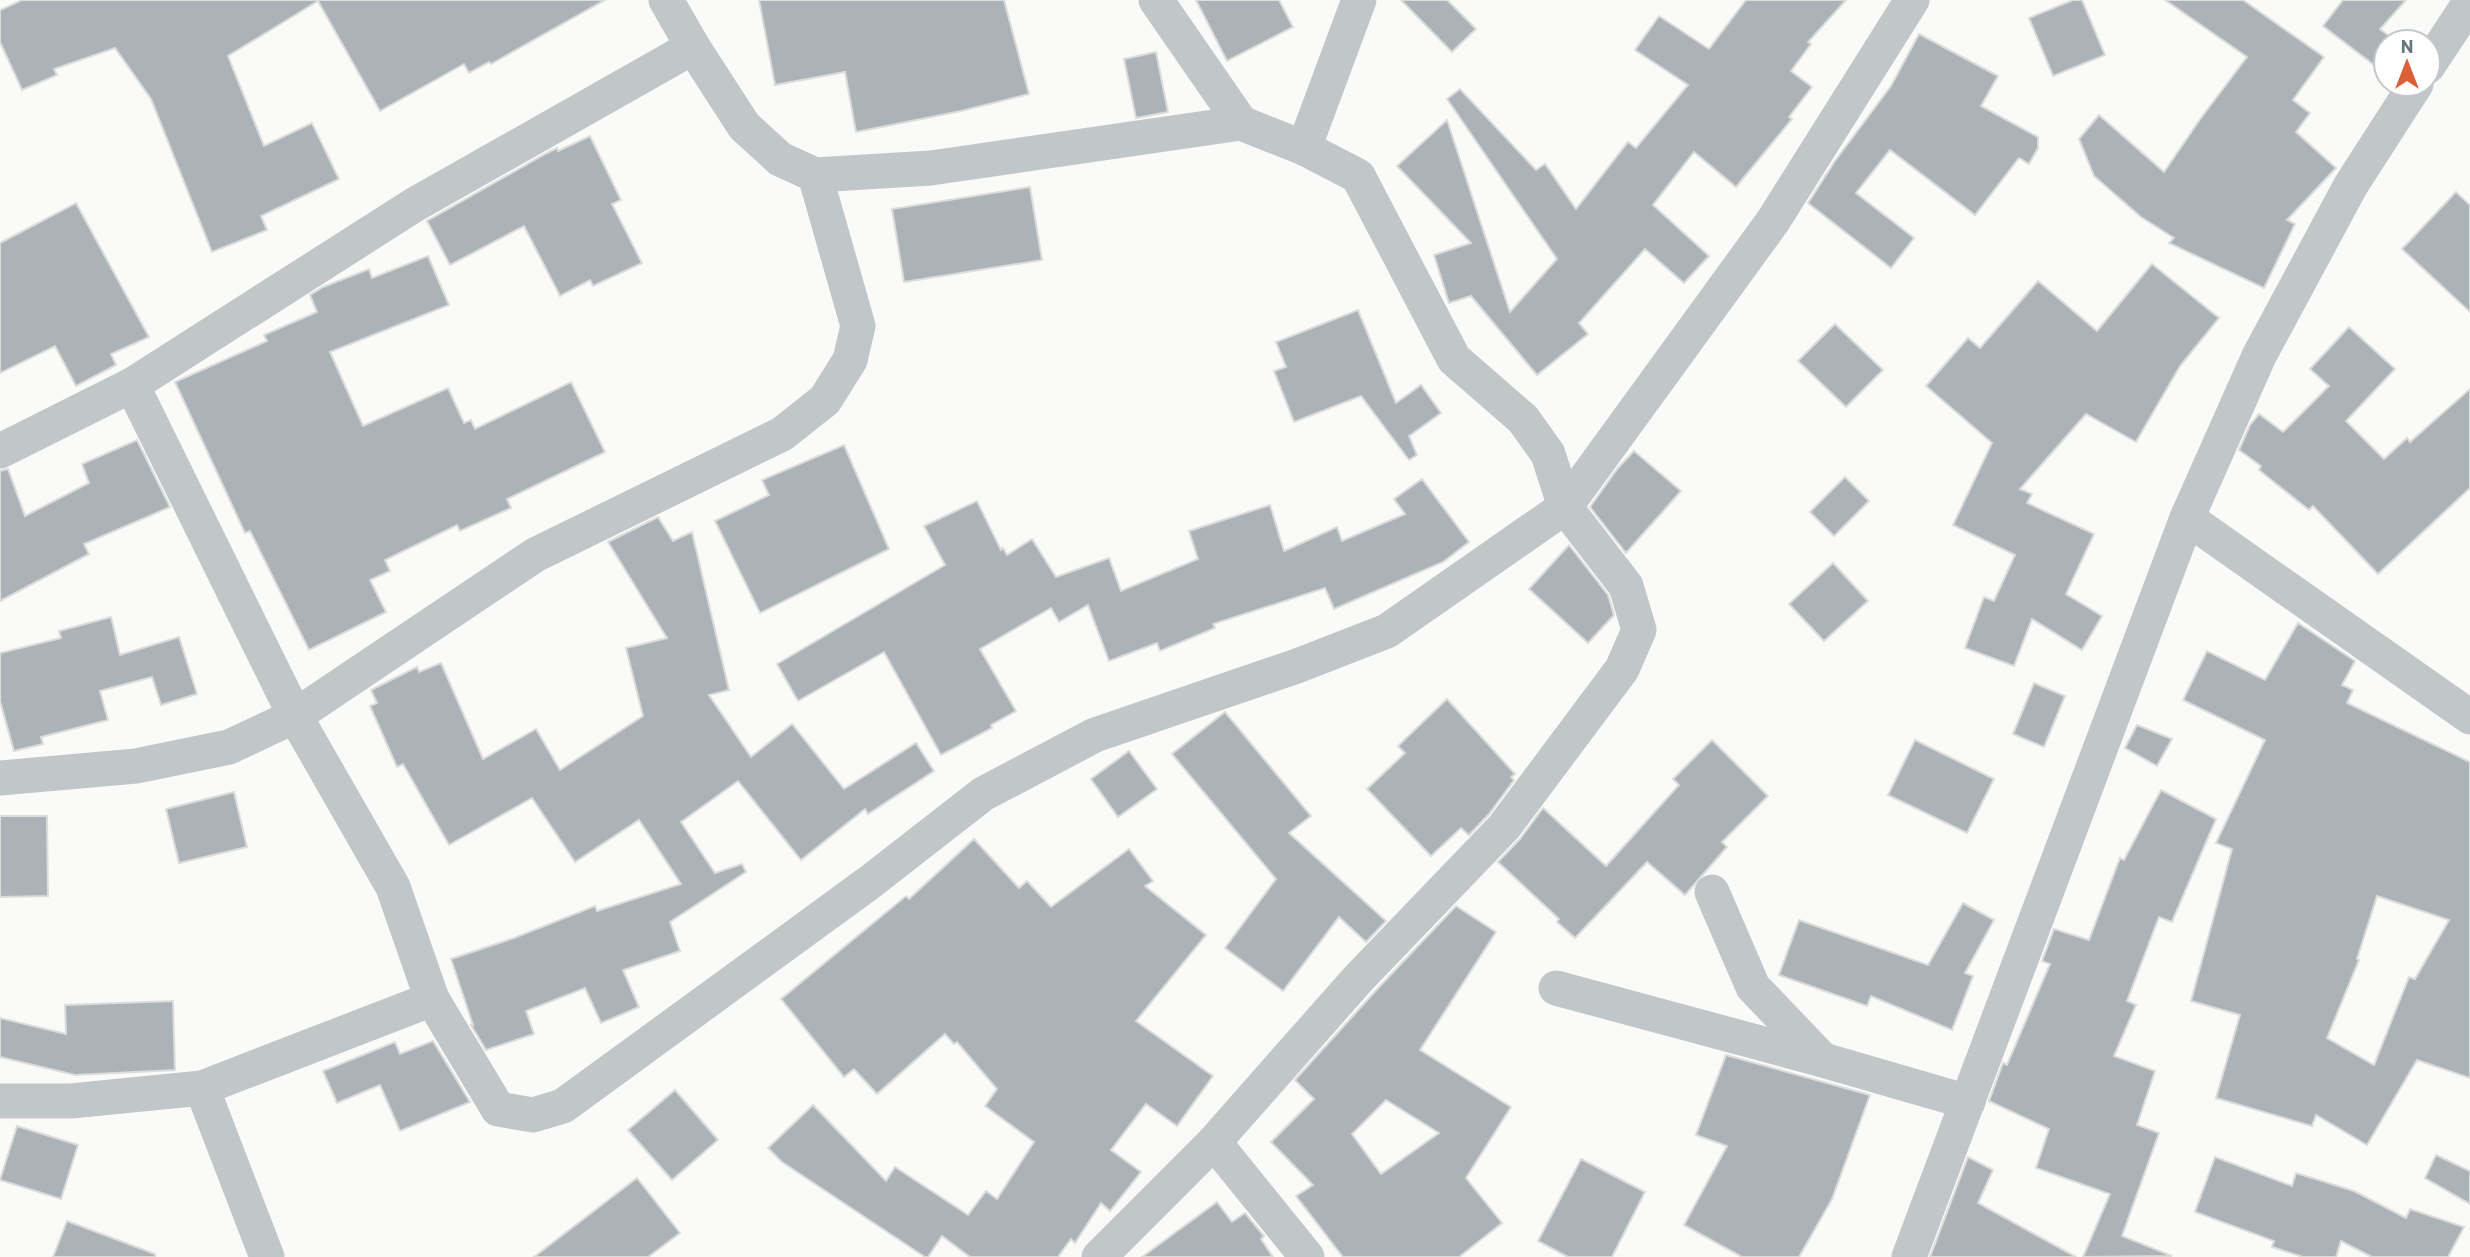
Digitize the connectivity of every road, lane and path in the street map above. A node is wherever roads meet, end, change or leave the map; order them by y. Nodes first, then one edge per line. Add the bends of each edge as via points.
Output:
1 (666, 0) edge
2 (1156, 0) edge
3 (1359, 0) edge
4 (1912, 0) edge
5 (2468, 2) edge
6 (2442, 44) edge
7 (693, 47) junction
8 (2407, 98) edge
9 (1241, 123) junction
10 (1304, 148) junction
11 (815, 175) junction
12 (132, 385) junction
13 (0, 451) edge
14 (1565, 507) junction
15 (2187, 518) junction
16 (295, 716) junction
17 (2470, 717) edge
18 (0, 778) edge
19 (1712, 892) dead end
20 (1556, 988) dead end
21 (432, 999) junction
22 (1823, 1060) junction
23 (202, 1088) junction
24 (0, 1101) edge
25 (1968, 1102) junction
26 (1214, 1142) junction
27 (267, 1257) edge
28 (1098, 1257) edge
29 (1307, 1257) edge
30 (1909, 1257) edge

1 - 7 street
2 - 9 street
3 - 10 street
4 - 14 street via 1773,221
5 - 6 street
7 - 11 street via 744,126 780,159
7 - 12 street via 414,205
8 - 15 street via 2351,185 2259,356
9 - 10 street
9 - 11 street via 931,168
10 - 14 street via 1358,176 1454,359 1523,419 1548,454
11 - 16 street via 858,326 850,360 825,400 782,434 535,555
12 - 13 street
12 - 16 street
14 - 21 street via 1387,631 1095,734 983,794 563,1106 533,1115 498,1109
14 - 26 street via 1626,586 1640,630 1622,669 1504,827 1357,980
15 - 17 street
15 - 25 street
16 - 18 street via 215,750 136,766
16 - 21 street via 393,887
19 - 22 street via 1753,986
20 - 22 street
21 - 23 street
22 - 25 street
23 - 24 street via 71,1101
23 - 27 street
25 - 30 street
26 - 28 street
26 - 29 street

